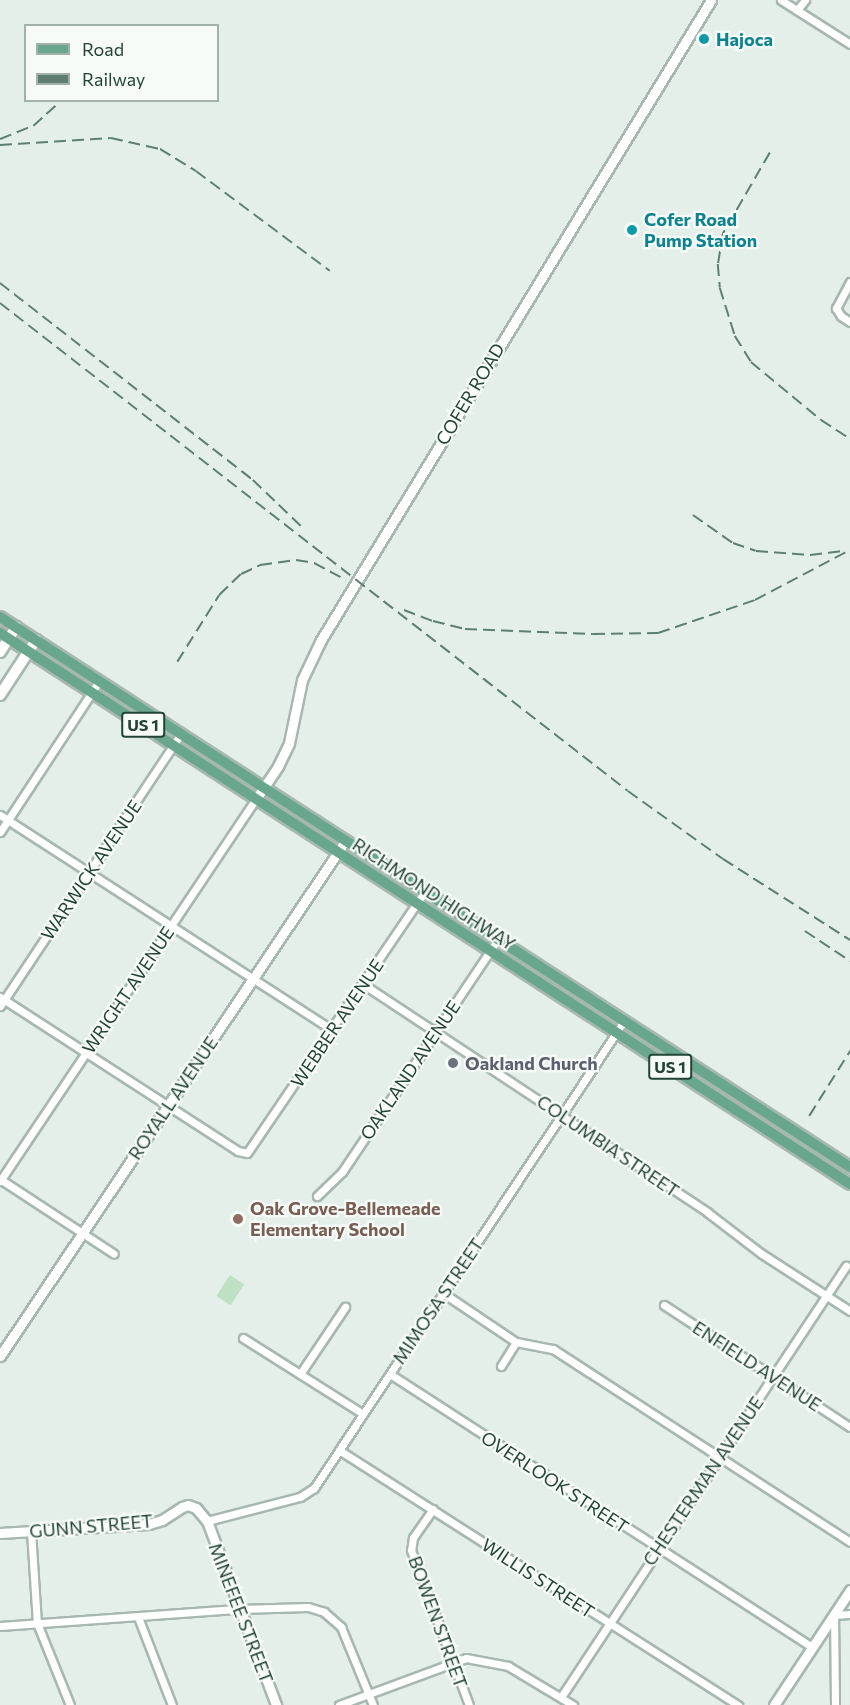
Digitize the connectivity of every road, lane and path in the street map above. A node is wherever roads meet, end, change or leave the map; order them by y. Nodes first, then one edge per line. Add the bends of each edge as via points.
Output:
1 (711, 0) edge
2 (781, 0) edge
3 (805, 0) edge
4 (797, 10) junction
5 (850, 44) edge
6 (850, 282) edge
7 (850, 322) edge
8 (0, 617) edge
9 (16, 627) junction
10 (4, 636) edge
11 (36, 640) junction
12 (0, 652) edge
13 (28, 652) junction
14 (99, 681) junction
15 (92, 692) junction
16 (0, 695) edge
17 (181, 734) junction
18 (174, 745) junction
19 (264, 788) junction
20 (256, 799) junction
21 (0, 815) edge
22 (8, 820) junction
23 (0, 832) edge
24 (346, 840) junction
25 (338, 852) junction
26 (89, 873) junction
27 (425, 891) junction
28 (417, 903) junction
29 (171, 924) junction
30 (498, 939) junction
31 (490, 950) junction
32 (253, 978) junction
33 (363, 984) junction
34 (1, 1001) edge
35 (624, 1021) junction
36 (332, 1030) junction
37 (435, 1032) junction
38 (616, 1032) junction
39 (85, 1053) junction
40 (168, 1106) junction
41 (561, 1115) junction
42 (850, 1167) edge
43 (0, 1180) edge
44 (850, 1184) edge
45 (317, 1196) dead end
46 (82, 1232) junction
47 (114, 1254) dead end
48 (846, 1266) dead end
49 (443, 1293) junction
50 (826, 1296) junction
51 (664, 1305) dead end
52 (345, 1307) dead end
53 (850, 1311) edge
54 (243, 1338) dead end
55 (516, 1342) junction
56 (0, 1356) edge
57 (501, 1366) dead end
58 (300, 1374) junction
59 (390, 1374) junction
60 (773, 1377) junction
61 (363, 1414) junction
62 (850, 1426) edge
63 (339, 1450) junction
64 (720, 1457) junction
65 (433, 1509) junction
66 (207, 1521) junction
67 (31, 1531) junction
68 (0, 1533) edge
69 (850, 1542) edge
70 (658, 1550) junction
71 (850, 1590) edge
72 (239, 1609) junction
73 (850, 1614) edge
74 (834, 1615) junction
75 (138, 1617) junction
76 (37, 1623) junction
77 (609, 1624) junction
78 (0, 1626) edge
79 (812, 1647) junction
80 (452, 1661) junction
81 (369, 1694) junction
82 (561, 1697) junction
83 (70, 1705) edge
84 (172, 1705) edge
85 (276, 1705) edge
86 (339, 1705) edge
87 (373, 1705) edge
88 (469, 1705) edge
89 (573, 1705) edge
90 (738, 1705) edge
91 (774, 1705) edge
92 (835, 1705) edge

1 - 19 street, COFER ROAD via 316,648 302,680 289,743
2 - 4 street
3 - 4 street
4 - 5 street
6 - 7 street via 836,308
8 - 9 main road, RICHMOND HIGHWAY / US 1
9 - 10 main road
9 - 11 main road, RICHMOND HIGHWAY / US 1
10 - 12 main road
10 - 13 main road, RICHMOND HIGHWAY / US 1
11 - 13 main road
11 - 14 main road, RICHMOND HIGHWAY / US 1
13 - 15 main road, RICHMOND HIGHWAY / US 1
13 - 16 main road
14 - 15 street
14 - 17 main road, RICHMOND HIGHWAY / US 1
15 - 18 main road, RICHMOND HIGHWAY / US 1
15 - 22 street
17 - 18 street, WARWICK AVENUE
17 - 19 main road, RICHMOND HIGHWAY / US 1
18 - 20 main road, RICHMOND HIGHWAY / US 1
18 - 26 street, WARWICK AVENUE
19 - 20 street, COFER ROAD
19 - 24 main road, RICHMOND HIGHWAY / US 1
20 - 25 main road, RICHMOND HIGHWAY / US 1
20 - 29 street, WRIGHT AVENUE
21 - 22 street
22 - 23 street
22 - 26 street
24 - 25 street, ROYALL AVENUE
24 - 27 main road, RICHMOND HIGHWAY / US 1
25 - 28 main road, RICHMOND HIGHWAY / US 1
25 - 32 street, ROYALL AVENUE
26 - 29 street
26 - 34 street, WARWICK AVENUE
27 - 28 street, WEBBER AVENUE
27 - 30 main road, RICHMOND HIGHWAY / US 1
28 - 31 main road, RICHMOND HIGHWAY / US 1
28 - 33 street, WEBBER AVENUE
29 - 32 street
29 - 39 street, WRIGHT AVENUE
30 - 31 street, OAKLAND AVENUE
30 - 35 main road, RICHMOND HIGHWAY / US 1
31 - 37 street, OAKLAND AVENUE
31 - 38 main road, RICHMOND HIGHWAY / US 1
32 - 36 street
32 - 40 street, ROYALL AVENUE
33 - 36 street, WEBBER AVENUE
33 - 37 street, COLUMBIA STREET
34 - 39 street
35 - 38 street, MIMOSA STREET
35 - 42 main road, RICHMOND HIGHWAY / US 1
36 - 40 street, WEBBER AVENUE via 247,1153
37 - 41 street, COLUMBIA STREET
37 - 45 street, OAKLAND AVENUE via 342,1172
38 - 41 street, MIMOSA STREET
38 - 44 main road, RICHMOND HIGHWAY / US 1
39 - 40 street
39 - 43 street, WRIGHT AVENUE
40 - 46 street, ROYALL AVENUE
41 - 49 street, MIMOSA STREET
41 - 50 street, COLUMBIA STREET
43 - 46 street
46 - 47 street
46 - 56 street, ROYALL AVENUE
48 - 50 street, CHESTERMAN AVENUE
49 - 55 street
49 - 59 street, MIMOSA STREET
50 - 53 street, COLUMBIA STREET
50 - 60 street, CHESTERMAN AVENUE
51 - 60 street, ENFIELD AVENUE
52 - 58 street
54 - 58 street
55 - 57 street
55 - 64 street via 553,1349
58 - 61 street
59 - 61 street, MIMOSA STREET
59 - 70 street, OVERLOOK STREET
60 - 62 street, ENFIELD AVENUE
60 - 64 street, CHESTERMAN AVENUE
61 - 63 street, MIMOSA STREET
63 - 65 street, WILLIS STREET
63 - 66 street, MIMOSA STREET via 305,1495
64 - 69 street
64 - 70 street, CHESTERMAN AVENUE
65 - 77 street, WILLIS STREET
65 - 80 street, BOWEN STREET via 413,1538 411,1550
66 - 67 street, GUNN STREET via 188,1505 149,1524
66 - 72 street, MINEFEE STREET
67 - 68 street, GUNN STREET
67 - 76 street
70 - 77 street, CHESTERMAN AVENUE
70 - 79 street, OVERLOOK STREET
71 - 74 street
72 - 75 street
72 - 81 street via 308,1607 324,1612 341,1627
72 - 85 street, MINEFEE STREET
73 - 74 street
74 - 79 street
74 - 92 street
75 - 76 street
75 - 84 street
76 - 78 street
76 - 83 street
77 - 82 street, CHESTERMAN AVENUE
77 - 90 street, WILLIS STREET
79 - 91 street
80 - 81 street
80 - 82 street via 470,1658 508,1666
80 - 88 street, BOWEN STREET
81 - 86 street
81 - 87 street
82 - 89 street

